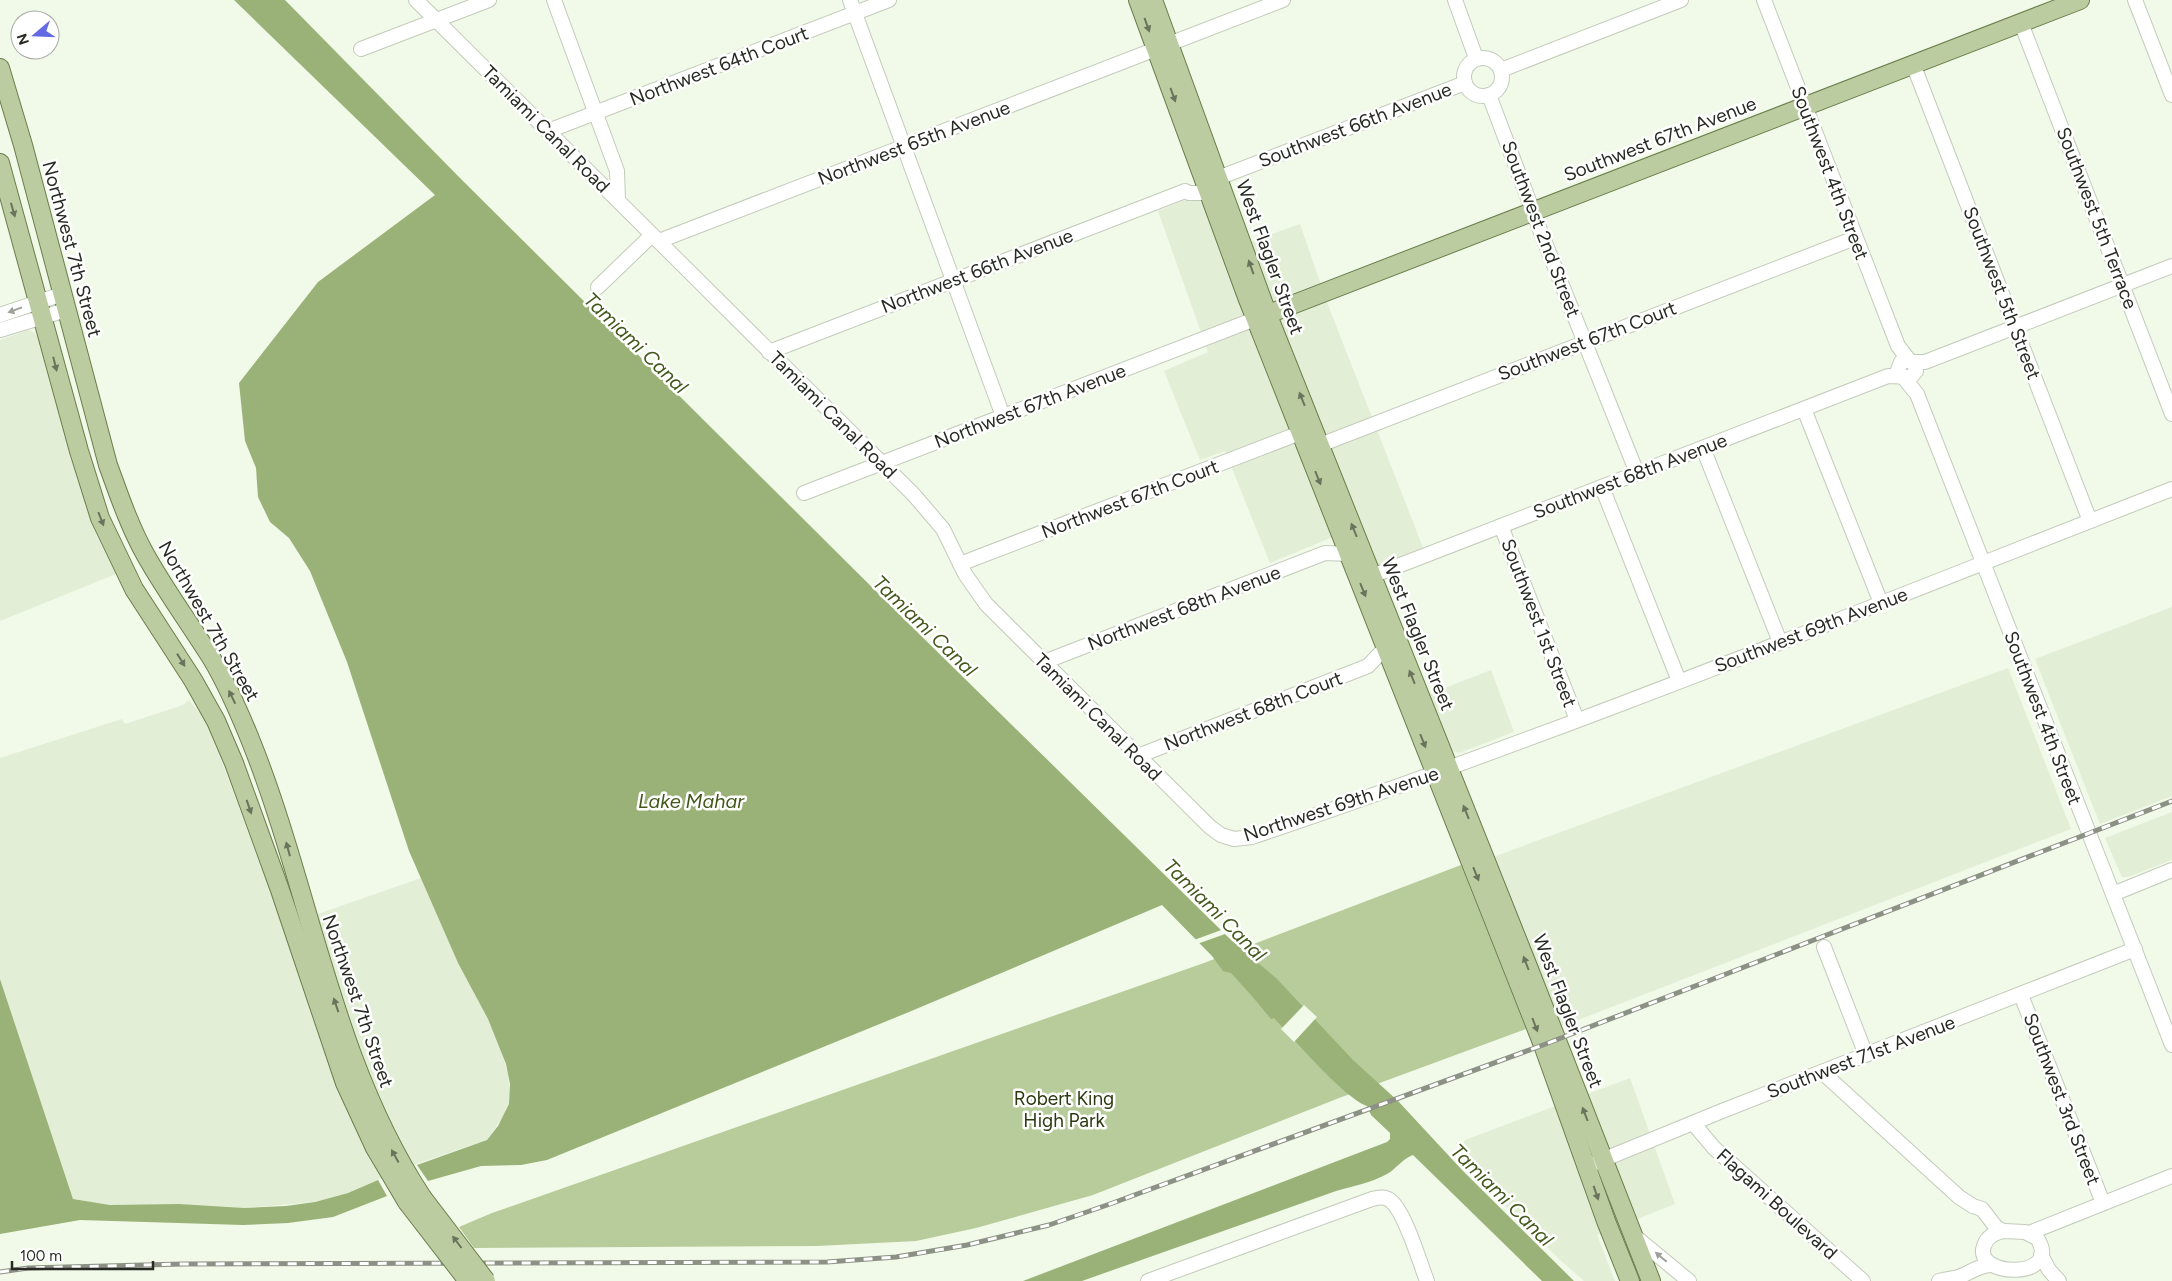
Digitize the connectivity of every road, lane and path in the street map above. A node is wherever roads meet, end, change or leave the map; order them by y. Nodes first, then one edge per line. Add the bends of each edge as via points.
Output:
1 (416, 0) edge
2 (489, 0) edge
3 (554, 0) edge
4 (889, 0) edge
5 (1138, 0) edge
6 (1153, 0) edge
7 (1282, 0) edge
8 (1455, 0) edge
9 (1682, 0) edge
10 (1764, 0) edge
11 (2135, 0) edge
12 (2076, 1) edge
13 (852, 7) edge
14 (436, 20) junction
15 (2021, 23) junction
16 (1162, 47) junction
17 (361, 49) dead end
18 (1476, 58) junction
19 (1913, 64) junction
20 (0, 68) edge
21 (1501, 70) junction
22 (1464, 83) junction
23 (1489, 95) junction
24 (2172, 95) edge
25 (1804, 106) junction
26 (596, 113) junction
27 (548, 131) junction
28 (904, 147) junction
29 (0, 163) edge
30 (1210, 182) junction
31 (618, 200) junction
32 (1532, 211) junction
33 (656, 238) junction
34 (1856, 238) junction
35 (2172, 266) edge
36 (953, 281) junction
37 (2122, 285) junction
38 (598, 288) dead end
39 (64, 302) junction
40 (41, 309) junction
41 (0, 316) edge
42 (1261, 316) junction
43 (2015, 326) junction
44 (0, 330) edge
45 (1585, 342) junction
46 (769, 352) junction
47 (1907, 369) junction
48 (1804, 409) junction
49 (2172, 414) edge
50 (1003, 416) junction
51 (1300, 433) junction
52 (1320, 445) junction
53 (1703, 448) junction
54 (881, 463) junction
55 (1637, 473) junction
56 (1602, 486) junction
57 (2172, 489) edge
58 (804, 493) dead end
59 (2090, 521) junction
60 (1502, 526) junction
61 (1341, 535) junction
62 (1325, 553) junction
63 (1349, 554) junction
64 (1983, 563) junction
65 (960, 564) junction
66 (1372, 576) junction
67 (1881, 603) junction
68 (1780, 642) junction
69 (1386, 648) junction
70 (1044, 662) junction
71 (1368, 666) junction
72 (1393, 666) junction
73 (1679, 681) junction
74 (1577, 720) junction
75 (1138, 756) junction
76 (1442, 771) junction
77 (1234, 839) joint
78 (2172, 870) edge
79 (2113, 894) junction
80 (1824, 947) dead end
81 (2135, 949) junction
82 (2021, 995) junction
83 (2172, 1045) edge
84 (1866, 1055) junction
85 (1822, 1072) junction
86 (1693, 1123) junction
87 (1595, 1162) junction
88 (2172, 1176) edge
89 (415, 1199) junction
90 (2103, 1204) junction
91 (1973, 1206) junction
92 (2062, 1222) junction
93 (2003, 1231) junction
94 (1632, 1234) junction
95 (2029, 1234) junction
96 (1984, 1245) junction
97 (2041, 1251) junction
98 (1991, 1265) junction
99 (2020, 1270) junction
100 (1653, 1279) edge
101 (1943, 1279) edge
102 (468, 1281) edge
103 (486, 1281) edge
104 (1148, 1281) edge
105 (1427, 1281) edge
106 (1630, 1281) edge
107 (1689, 1281) edge
108 (1863, 1281) edge
109 (2047, 1281) edge
110 (2059, 1281) edge

1 - 14 street, Tamiami Canal Road
2 - 14 street
3 - 26 street
4 - 13 street, Northwest 64th Court
5 -> 16 main road, West Flagler Street
6 - 16 main road, West Flagler Street
7 - 16 street, Northwest 65th Avenue
8 - 18 street
9 - 21 street
10 - 25 street, Southwest 4th Street
11 - 24 street
12 - 15 main road, Southwest 67th Avenue
13 - 26 street, Northwest 64th Court
13 - 28 street
14 - 17 street
14 - 27 street, Tamiami Canal Road
15 - 19 main road, Southwest 67th Avenue
15 - 37 street, Southwest 5th Terrace
16 - 28 street, Northwest 65th Avenue
16 - 30 main road, West Flagler Street
18 - 21 street via 1491,59
18 - 22 street via 1465,69
19 - 25 main road, Southwest 67th Avenue
19 - 43 street, Southwest 5th Street
20 - 39 main road, Northwest 7th Street
21 - 23 street via 1499,87
22 - 23 street via 1475,94
22 - 30 street, Southwest 66th Avenue
23 - 32 street, Southwest 2nd Street
25 - 32 main road, Southwest 67th Avenue
25 - 34 street, Southwest 4th Street
26 - 27 street, Northwest 64th Court
26 - 31 street via 617,171
27 - 31 street, Tamiami Canal Road
28 - 33 street, Northwest 65th Avenue
28 - 36 street
29 -> 40 main road, Northwest 7th Street
30 - 36 street, Northwest 66th Avenue via 1187,187 1185,191
30 - 42 main road, West Flagler Street
31 - 33 street, Tamiami Canal Road
32 - 42 main road, Southwest 67th Avenue
32 - 45 street, Southwest 2nd Street
33 - 38 street, Northwest 65th Avenue
33 - 46 street, Tamiami Canal Road
34 - 45 street, Southwest 67th Court
34 - 47 street, Southwest 4th Street
35 - 37 street, Southwest 68th Avenue
36 - 46 street, Northwest 66th Avenue
36 - 50 street
37 - 43 street, Southwest 68th Avenue
37 - 49 street, Southwest 5th Terrace
39 - 40 street
89 -> 39 main road, Northwest 7th Street via 369,1100 316,946 273,801 243,722 216,666 154,570 126,515 108,465
40 -> 41 street
40 - 44 street
40 -> 89 main road, Northwest 7th Street via 78,451 100,518 134,589 216,721 234,763 346,1083 375,1148
42 - 50 street, Northwest 67th Avenue
42 - 51 main road, West Flagler Street
52 -> 42 main road, West Flagler Street
43 - 47 street, Southwest 68th Avenue
43 - 59 street, Southwest 5th Street
45 - 52 street, Southwest 67th Court
45 - 55 street, Southwest 2nd Street
46 - 54 street, Tamiami Canal Road
47 - 48 street, Southwest 68th Avenue
47 - 64 street, Southwest 4th Street
48 - 53 street, Southwest 68th Avenue
48 - 67 street
50 - 54 street, Northwest 67th Avenue
51 -> 61 main road, West Flagler Street
51 - 65 street, Northwest 67th Court
66 -> 52 main road, West Flagler Street
53 - 55 street, Southwest 68th Avenue
53 - 68 street
54 - 58 street, Northwest 67th Avenue
54 - 65 street, Tamiami Canal Road via 936,518
55 - 56 street, Southwest 68th Avenue
56 - 60 street, Southwest 68th Avenue
56 - 73 street
57 - 59 street, Southwest 69th Avenue
59 - 64 street, Southwest 69th Avenue
60 - 66 street, Southwest 68th Avenue
60 - 74 street, Southwest 1st Street
61 - 62 street, Northwest 68th Avenue
61 - 63 main road, West Flagler Street
62 - 63 street, Northwest 68th Avenue
62 - 70 street, Northwest 68th Avenue
63 -> 69 main road, West Flagler Street
64 - 67 street, Southwest 69th Avenue
64 - 79 street, Southwest 4th Street
65 - 70 street, Tamiami Canal Road via 970,584 986,604
76 -> 66 main road, West Flagler Street
67 - 68 street, Southwest 69th Avenue
68 - 73 street, Southwest 69th Avenue
69 - 71 street, Northwest 68th Court
69 - 72 main road, West Flagler Street
70 - 75 street, Tamiami Canal Road
71 - 72 street, Northwest 68th Court
71 - 75 street, Northwest 68th Court
72 -> 76 main road, West Flagler Street
73 - 74 street, Southwest 69th Avenue
74 - 76 street, Southwest 69th Avenue
75 - 77 street, Tamiami Canal Road via 1210,827
76 - 77 street, Northwest 69th Avenue via 1252,837
76 - 87 main road, West Flagler Street
78 - 79 street
79 - 81 street, Southwest 4th Street
80 - 84 street
81 - 82 street, Southwest 71st Avenue
81 - 83 street, Southwest 4th Street
82 - 84 street, Southwest 71st Avenue
82 - 90 street, Southwest 3rd Street
84 - 85 street, Southwest 71st Avenue
85 - 86 street, Southwest 71st Avenue
85 - 91 street
86 - 87 street, Southwest 71st Avenue
86 - 108 street, Flagami Boulevard via 1714,1148
87 - 94 main road, West Flagler Street
87 -> 106 main road, West Flagler Street
88 - 90 street
89 - 102 main road, Northwest 7th Street, bridge
103 -> 89 main road, Northwest 7th Street, bridge
90 - 92 street
91 - 93 street via 1982,1209
91 - 96 street via 1983,1226
92 - 95 street
92 - 97 street
93 - 95 street
93 - 96 street via 1991,1235
94 - 100 main road, West Flagler Street
107 -> 94 street
95 - 97 street via 2037,1238
96 - 98 street via 1984,1259
96 - 101 street via 1973,1260
97 - 99 street via 2034,1266
97 - 110 street via 2049,1270
98 - 99 street
98 - 101 street via 1978,1267 1956,1278
99 - 109 street
104 - 105 street via 1372,1199 1388,1199 1401,1214

